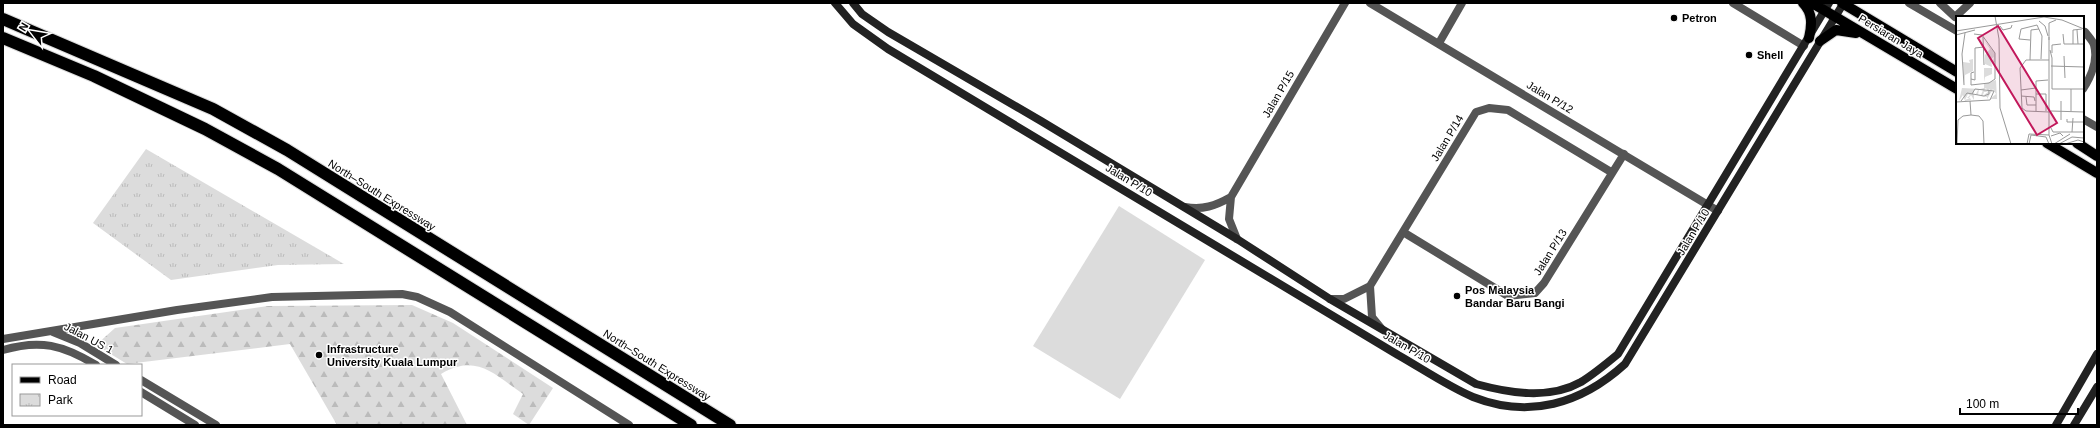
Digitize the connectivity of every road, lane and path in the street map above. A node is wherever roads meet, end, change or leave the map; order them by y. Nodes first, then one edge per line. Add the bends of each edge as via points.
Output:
1 (835, 3) edge
2 (853, 3) edge
3 (1345, 3) edge
4 (1370, 3) edge
5 (1462, 3) edge
6 (1733, 3) edge
7 (1803, 3) edge
8 (1812, 3) edge
9 (1909, 3) edge
10 (1940, 3) edge
11 (1970, 3) edge
12 (1842, 4) edge
13 (1827, 7) edge
14 (1956, 16) edge
15 (1956, 16) edge
16 (1835, 17) junction
17 (3, 19) edge
18 (1956, 30) edge
19 (2085, 32) dead end
20 (1866, 35) junction
21 (3, 38) edge
22 (1820, 41) junction
23 (1806, 42) junction
24 (1439, 43) junction
25 (1956, 71) edge
26 (2084, 87) edge
27 (1956, 88) edge
28 (2084, 120) edge
29 (2097, 128) edge
30 (2049, 144) edge
31 (2079, 144) edge
32 (1624, 154) junction
33 (2097, 156) edge
34 (1611, 172) junction
35 (2097, 173) edge
36 (1231, 197) junction
37 (1708, 204) junction
38 (1183, 207) junction
39 (1718, 211) junction
40 (1403, 232) junction
41 (1237, 239) junction
42 (1370, 286) junction
43 (1330, 299) junction
44 (1382, 329) junction
45 (52, 331) junction
46 (3, 339) edge
47 (3, 350) edge
48 (2097, 354) edge
49 (94, 364) edge
50 (114, 364) edge
51 (142, 381) edge
52 (2097, 387) edge
53 (142, 393) edge
54 (212, 424) edge
55 (195, 425) edge
56 (629, 425) edge
57 (691, 425) edge
58 (730, 425) edge
59 (2056, 425) edge
60 (2074, 425) edge

1 - 39 street, Jalan P/10 via 853,24 895,52 1398,355 1472,396 1503,406 1528,408 1576,397 1608,379 1625,364
2 - 38 street, Jalan P/10 via 862,14 888,32
3 - 36 street, Jalan P/15
4 - 24 street, Jalan P/12
5 - 24 street
6 - 23 street
7 - 23 main road via 1812,23
8 - 13 main road, Persiaran Jaya
9 - 18 street
10 - 14 street
11 - 15 street
12 - 16 street, Jalan P/10
12 - 25 main road, Persiaran Jaya
13 - 16 main road, Persiaran Jaya
13 - 23 street, Jalan P/10
16 - 20 main road, Persiaran Jaya
16 - 22 street, Jalan P/10
17 - 58 highway, North–South Expressway via 213,109 281,147
19 - 26 street via 2094,44 2096,57 2090,78
20 - 22 main road via 1836,30
20 - 27 main road, Persiaran Jaya
21 - 57 highway via 94,76 205,129 278,169
22 - 39 street, Jalan P/10
23 - 37 street, Jalan P/10
24 - 32 street, Jalan P/12
28 - 29 street
30 - 35 main road
31 - 33 main road
32 - 34 street, Jalan P/13
32 - 37 street, Jalan P/12
34 - 40 street, Jalan P/13 via 1544,283 1535,293 1508,296
34 - 40 street, Jalan P/14 via 1508,110 1489,108 1476,112
36 - 38 street via 1207,208
36 - 41 street, Jalan P/15 via 1229,219
37 - 39 street, Jalan P/12
37 - 44 street, Jalan P/10 via 1618,354 1580,383 1554,391 1526,394 1483,386
38 - 41 street, Jalan P/10
40 - 42 street, Jalan P/14
41 - 43 street, Jalan P/10
42 - 43 street via 1344,300
42 - 44 street via 1372,317
43 - 44 street, Jalan P/10
45 - 46 street, Jalan US 1
45 - 50 street, Jalan US 1 via 80,343
45 - 56 street via 177,310 272,298 402,294 417,297 450,312
47 - 49 street, Jalan US 1 via 18,346 48,345 75,353
48 - 59 street
51 - 54 street
52 - 60 street
53 - 55 street

